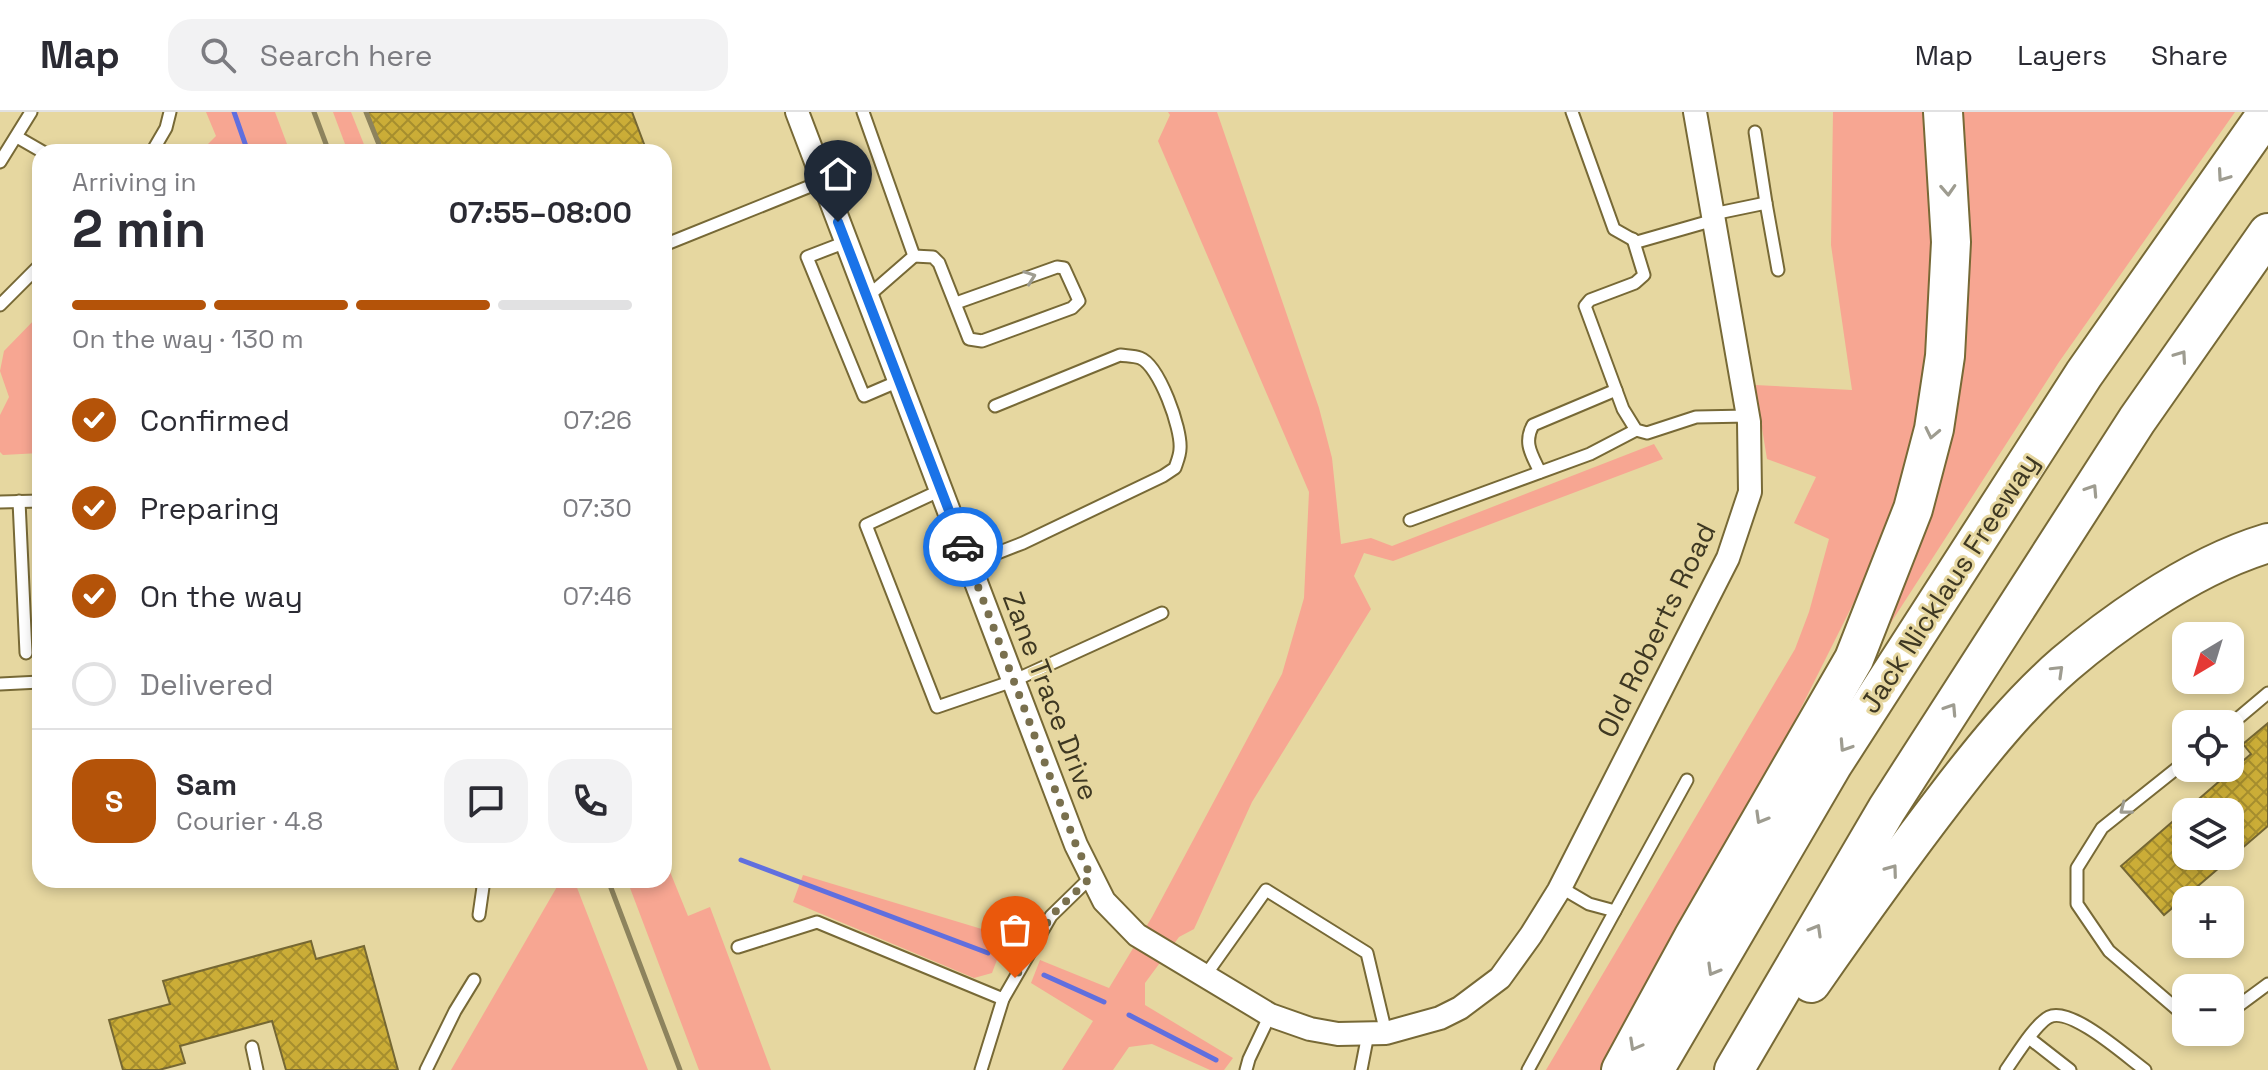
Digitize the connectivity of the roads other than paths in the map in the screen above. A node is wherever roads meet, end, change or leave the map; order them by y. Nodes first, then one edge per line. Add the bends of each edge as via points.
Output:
1 (31, 112) edge
2 (170, 112) edge
3 (797, 112) edge
4 (863, 112) edge
5 (1572, 112) edge
6 (1695, 112) edge
7 (1943, 112) edge
8 (2268, 112) edge
9 (1755, 132) dead end
10 (17, 137) junction
11 (157, 144) edge
12 (32, 146) edge
13 (0, 162) edge
14 (823, 181) junction
15 (1766, 203) junction
16 (1713, 217) junction
17 (2268, 233) edge
18 (1633, 239) junction
19 (672, 242) edge
20 (846, 242) junction
21 (914, 256) junction
22 (1778, 270) dead end
23 (32, 273) edge
24 (867, 297) junction
25 (956, 303) junction
26 (0, 305) edge
27 (899, 381) junction
28 (1616, 390) junction
29 (995, 406) dead end
30 (1748, 416) junction
31 (1636, 430) junction
32 (1540, 472) junction
33 (941, 490) junction
34 (19, 501) junction
35 (32, 501) edge
36 (0, 502) edge
37 (1410, 520) dead end
38 (2268, 543) edge
39 (969, 564) junction
40 (1162, 613) dead end
41 (26, 653) dead end
42 (1013, 681) junction
43 (0, 684) edge
44 (32, 684) edge
45 (2268, 693) edge
46 (2244, 713) edge
47 (2172, 772) edge
48 (1687, 780) dead end
49 (1091, 877) junction
50 (1560, 887) junction
51 (483, 888) edge
52 (1615, 911) junction
53 (479, 915) dead end
54 (738, 947) dead end
55 (1204, 977) junction
56 (474, 980) dead end
57 (2268, 984) edge
58 (1003, 999) junction
59 (2244, 1002) edge
60 (2172, 1005) edge
61 (1270, 1015) junction
62 (1440, 1018) joint
63 (1377, 1033) junction
64 (2029, 1038) junction
65 (252, 1047) dead end
66 (257, 1070) edge
67 (426, 1070) edge
68 (981, 1070) edge
69 (1246, 1070) edge
70 (1361, 1070) edge
71 (1528, 1070) edge
72 (1621, 1070) edge
73 (1654, 1070) edge
74 (1734, 1070) edge
75 (1749, 1070) edge
76 (2006, 1070) edge
77 (2070, 1070) edge
78 (2145, 1070) edge

1 - 10 lane
2 - 11 lane
3 - 14 street, Zane Trace Drive
4 - 21 lane
5 - 18 lane via 1614,229
6 - 16 street, Old Roberts Road
7 -> 72 highway via 1951,242 1947,330 1934,429 1913,509 1854,659
8 -> 73 highway, Jack Nicklaus Freeway via 2084,374 1833,764
9 - 15 lane
10 - 12 lane
10 - 13 lane
14 - 19 lane
14 - 20 street, Zane Trace Drive
15 - 16 lane
15 - 22 lane
16 - 18 lane
16 - 30 street, Old Roberts Road
74 -> 17 highway via 1904,782 2137,420
18 - 28 lane via 1644,275 1585,306
20 - 24 street, Zane Trace Drive
20 - 27 lane via 807,257 864,396
21 - 24 lane
21 - 25 lane via 933,257 939,263
23 - 26 lane
24 - 27 street, Zane Trace Drive
25 -> 25 lane via 1057,267 1064,268 1079,301 982,341 969,339
27 - 33 street, Zane Trace Drive
28 - 31 lane
28 - 32 lane via 1533,425 1528,445
29 - 39 lane via 1120,355 1141,358 1153,368 1170,406 1180,450 1175,468 1163,476
30 - 31 lane via 1696,417 1647,433
30 - 50 street, Old Roberts Road via 1750,492 1728,558
31 - 32 lane
32 - 37 lane
33 - 39 street, Zane Trace Drive
33 - 42 lane via 866,525 937,707
34 - 35 lane
34 - 36 lane
34 - 41 lane
75 -> 38 highway via 1920,831 2014,715 2111,627 2175,584 2234,553
39 - 42 street, Zane Trace Drive
40 - 42 lane
42 - 49 street, Zane Trace Drive
43 - 44 lane
45 - 46 lane
47 -> 60 lane via 2102,828 2077,868 2077,904 2109,951
48 - 52 lane
49 - 55 street, Zane Trace Drive via 1104,901 1137,935
49 - 58 lane via 1051,916
50 - 52 lane
50 - 62 street, Old Roberts Road via 1500,978
51 - 53 lane
52 - 71 lane
54 - 58 lane via 817,922
55 - 61 street, Zane Trace Drive
55 - 63 lane via 1266,890 1367,953
56 - 67 lane
57 - 59 lane
58 - 68 lane
61 - 63 street, Zane Trace Drive via 1338,1034
61 - 69 lane
62 - 63 street, Zane Trace Drive
63 - 70 lane
64 - 76 lane
64 - 77 lane
64 - 78 lane via 2050,1016 2064,1015
65 - 66 lane

